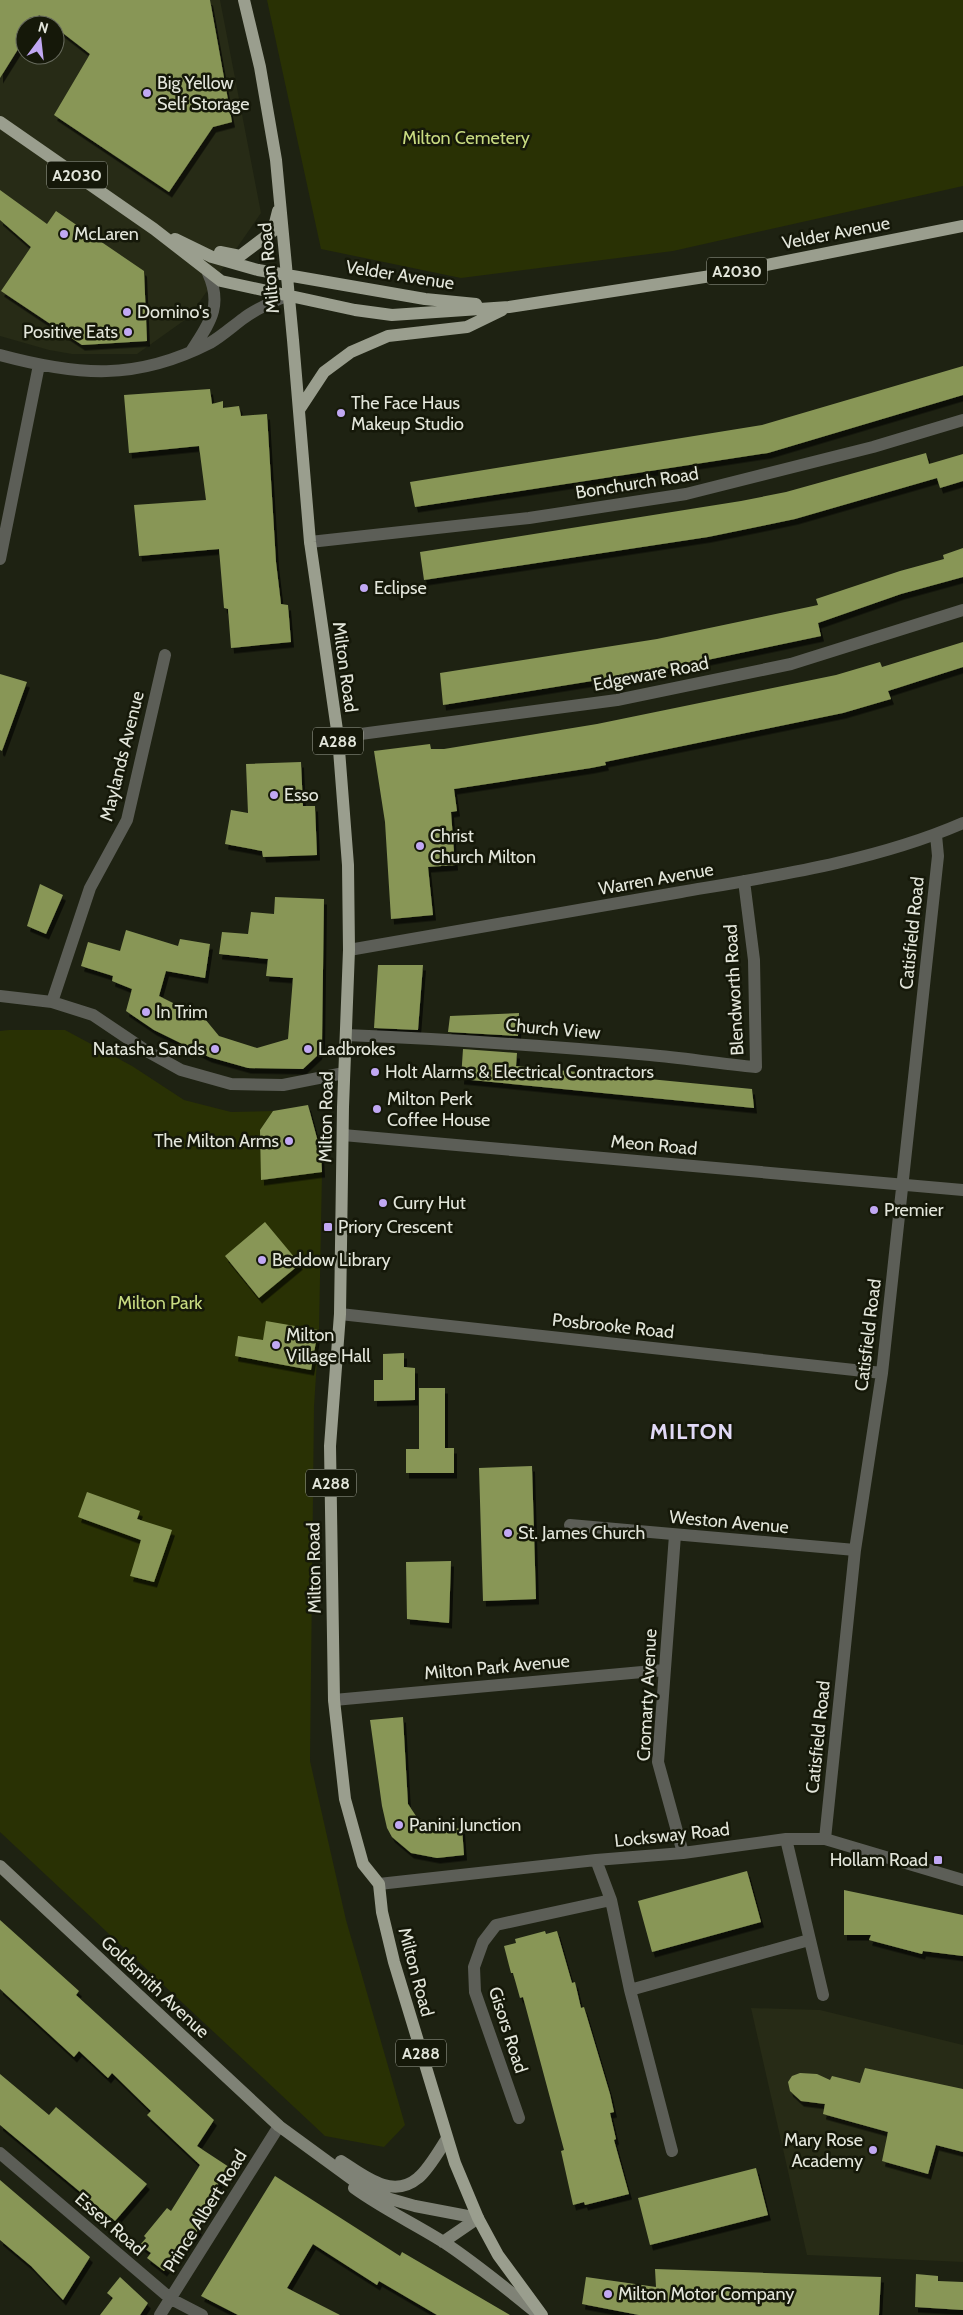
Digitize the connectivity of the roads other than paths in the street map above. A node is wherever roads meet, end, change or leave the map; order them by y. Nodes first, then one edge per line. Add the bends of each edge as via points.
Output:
1 (244, 0) edge
2 (0, 122) edge
3 (280, 203) junction
4 (963, 226) edge
5 (154, 229) junction
6 (208, 273) junction
7 (287, 274) junction
8 (288, 295) junction
9 (509, 307) junction
10 (192, 350) junction
11 (0, 355) edge
12 (39, 365) junction
13 (299, 410) junction
14 (963, 420) edge
15 (310, 542) junction
16 (0, 559) edge
17 (963, 610) edge
18 (165, 655) dead end
19 (338, 737) junction
20 (963, 823) edge
21 (936, 835) junction
22 (744, 881) junction
23 (350, 950) junction
24 (0, 996) edge
25 (52, 1002) junction
26 (346, 1035) junction
27 (756, 1067) joint
28 (344, 1073) junction
29 (343, 1135) junction
30 (903, 1184) junction
31 (963, 1190) edge
32 (340, 1314) junction
33 (882, 1374) junction
34 (570, 1526) dead end
35 (675, 1535) junction
36 (854, 1550) junction
37 (664, 1670) junction
38 (334, 1700) junction
39 (786, 1839) junction
40 (825, 1839) junction
41 (683, 1853) junction
42 (596, 1860) junction
43 (0, 1866) edge
44 (963, 1880) edge
45 (379, 1884) junction
46 (610, 1900) junction
47 (809, 1940) junction
48 (630, 1990) junction
49 (822, 1996) dead end
50 (519, 2118) dead end
51 (283, 2130) junction
52 (446, 2140) junction
53 (672, 2151) dead end
54 (0, 2153) edge
55 (478, 2218) junction
56 (443, 2242) junction
57 (171, 2299) junction
58 (160, 2315) edge
59 (202, 2315) edge
60 (540, 2315) edge

1 - 3 main road, Milton Road / A288 via 260,68
2 - 5 main road, A2030
3 - 5 main road, A2030 via 272,232 240,256
3 - 7 main road, Milton Road / A288
4 - 9 main road, Velder Avenue / A2030 via 712,276
5 - 6 main road, A2030
5 - 7 main road, A2030 via 212,257 244,267
6 - 8 main road, A2030 via 232,285
6 - 10 street via 216,293 214,315
7 - 8 main road, Milton Road / A288
7 - 9 main road, Velder Avenue / A2030 via 425,299
8 - 9 main road, Velder Avenue / A2030 via 392,315
8 - 10 street via 246,316 211,342
8 - 13 main road, Milton Road / A288
9 - 13 main road, Velder Avenue via 467,327 388,336 351,352 324,372
10 - 12 street via 159,364 123,372
11 - 12 street
12 - 16 street
13 - 15 main road, Milton Road / A288
14 - 15 street, Bonchurch Road via 873,447 686,494 530,518
15 - 19 main road, Milton Road / A288
17 - 19 street, Edgeware Road via 791,664 616,700
18 - 25 street, Maylands Avenue via 128,820 90,888
19 - 23 main road, Milton Road / A288 via 348,866
20 - 21 street, Warren Avenue
21 - 22 street, Warren Avenue via 870,854
21 - 30 street, Catisfield Road via 938,856
22 - 23 street, Warren Avenue
22 - 27 street, Blendworth Road via 754,960
23 - 26 main road, Milton Road / A288
24 - 25 street
25 - 28 street via 93,1015 181,1070 231,1084 283,1085
26 - 27 street, Church View via 472,1040
26 - 28 main road, Milton Road / A288
28 - 29 main road, Milton Road / A288
29 - 30 street, Meon Road
29 - 32 main road, Milton Road / A288
30 - 31 street, Meon Road
30 - 33 street, Catisfield Road
32 - 33 street, Posbrooke Road
32 - 38 main road, Milton Road / A288 via 330,1446
33 - 36 street, Catisfield Road
34 - 35 street, Weston Avenue
35 - 36 street, Weston Avenue
35 - 37 street, Cromarty Avenue
36 - 40 street, Catisfield Road
37 - 38 street, Milton Park Avenue
37 - 41 street, Cromarty Avenue via 658,1762
38 - 45 main road, Milton Road / A288 via 345,1798 363,1864
39 - 40 street, Locksway Road
39 - 41 street, Locksway Road
39 - 47 street
40 - 44 street, Locksway Road
41 - 42 street, Locksway Road
42 - 45 street, Locksway Road
42 - 46 street
43 - 51 main road, Goldsmith Avenue
45 - 52 main road, Milton Road / A288 via 394,1962
46 - 48 street
46 - 50 street, Gisors Road via 496,1925 483,1942 474,1967 475,1992
47 - 48 street
47 - 49 street
48 - 53 street
51 - 52 main road via 326,2151 379,2185 389,2186 404,2185 418,2178
51 - 55 main road, Goldsmith Avenue via 357,2182 387,2198
51 - 56 main road, Goldsmith Avenue via 312,2160 381,2207
51 - 57 street, Prince Albert Road
52 - 55 main road, Milton Road / A288
54 - 57 street, Essex Road
55 - 56 main road
55 - 60 main road, A288 via 507,2269
56 - 60 main road, Goldsmith Avenue
57 - 58 street, Prince Albert Road
57 - 59 street, Essex Road

